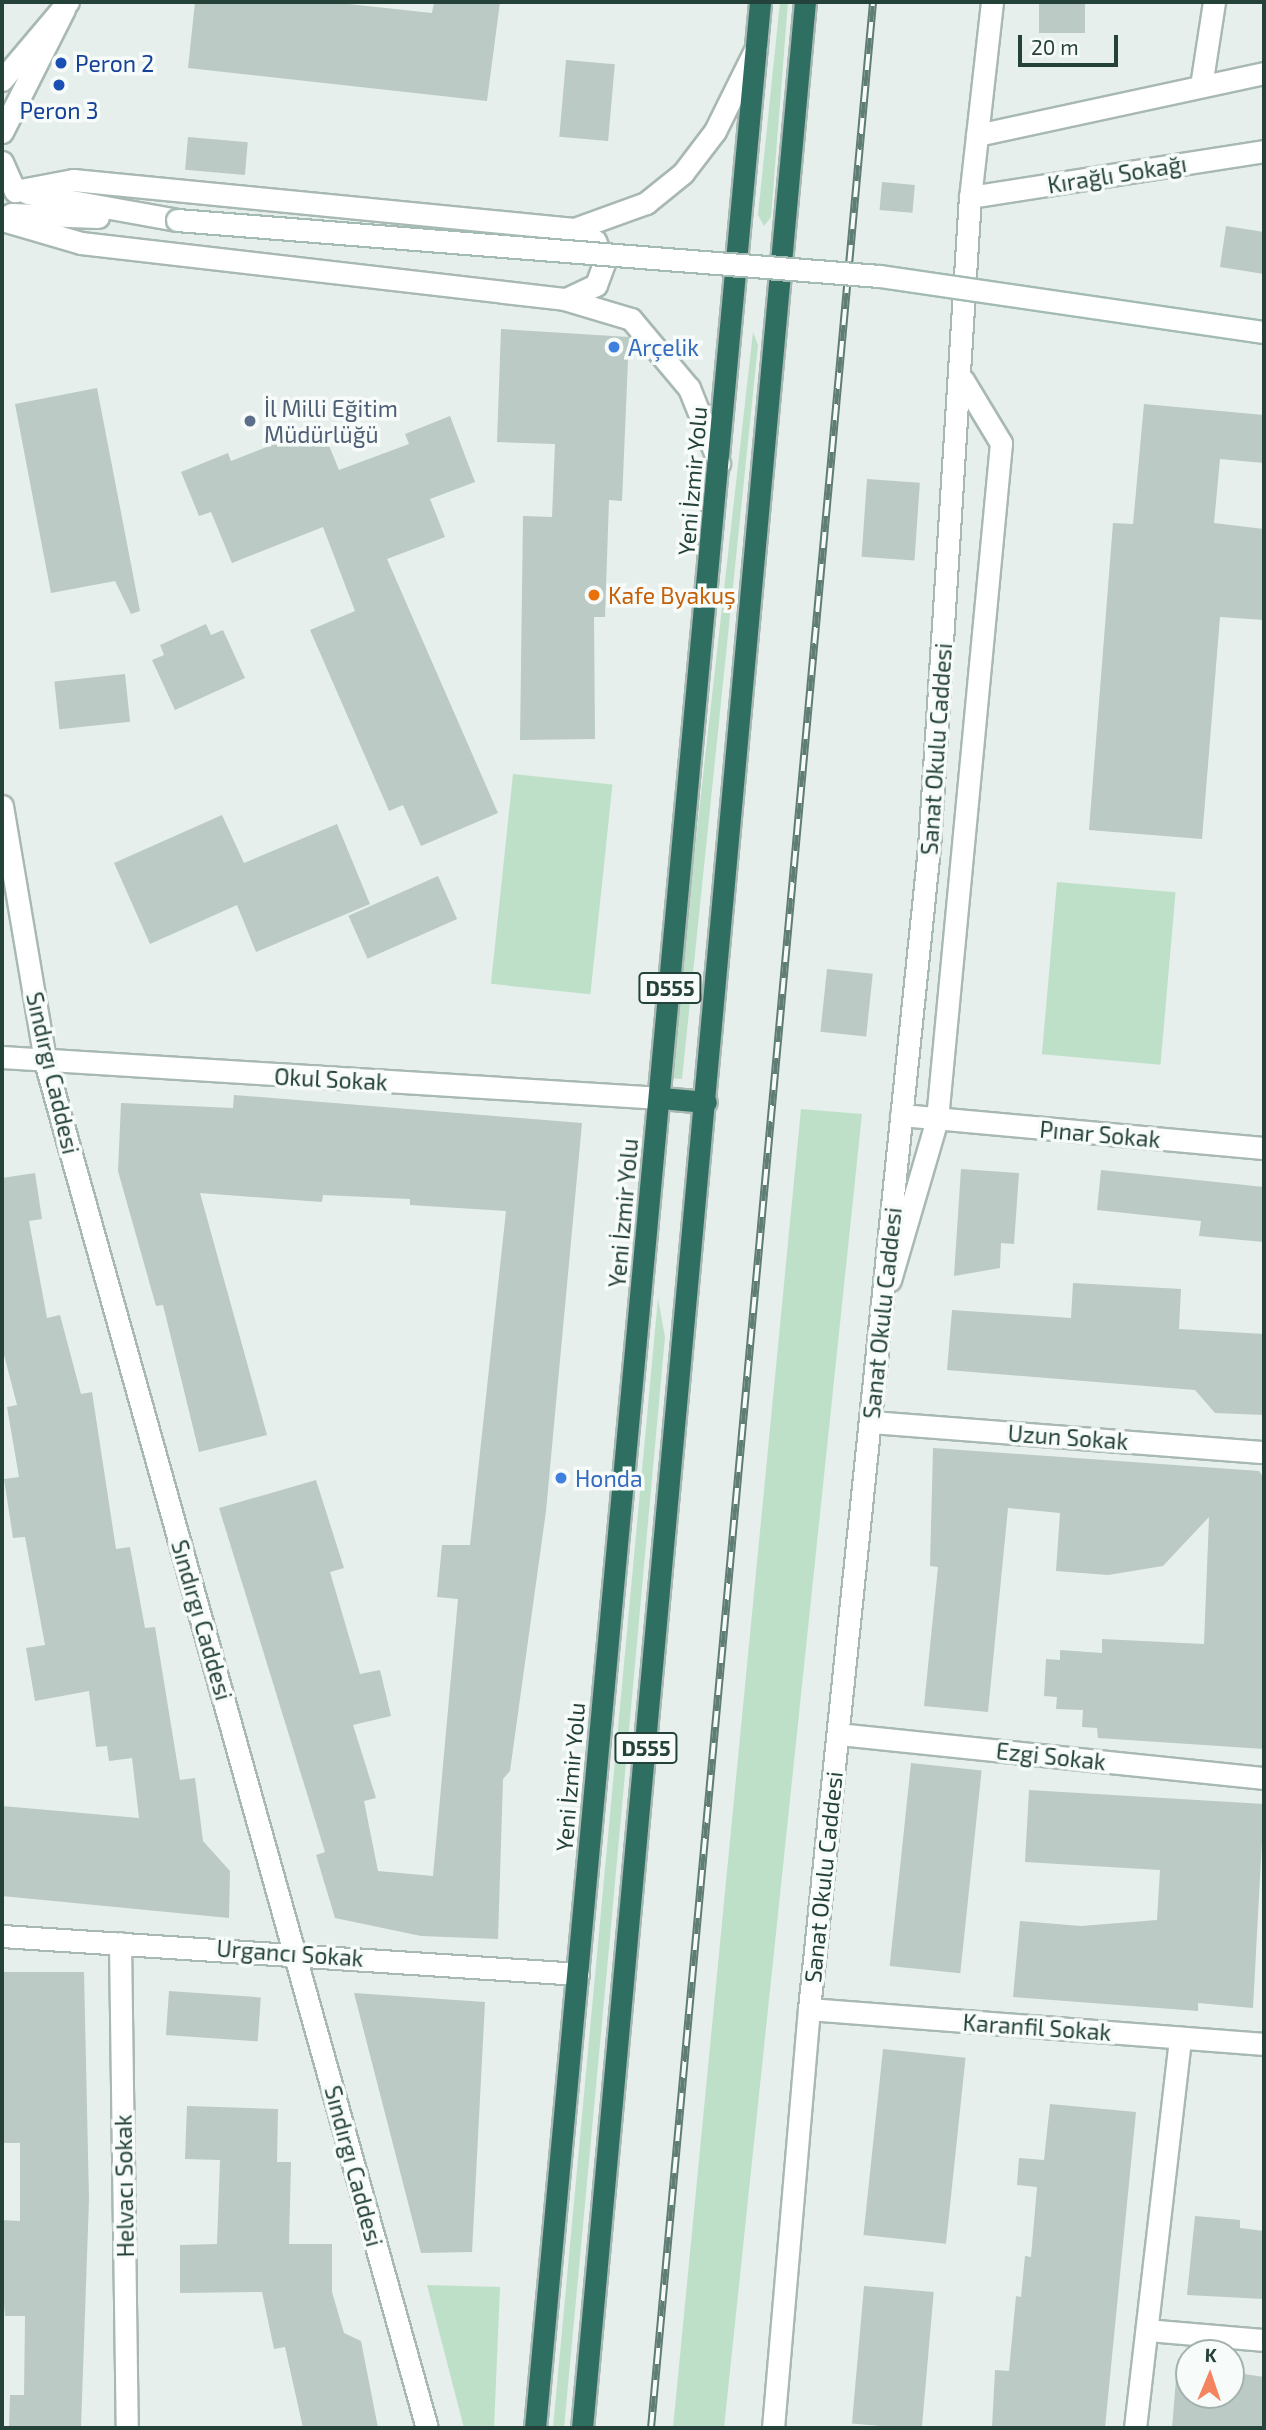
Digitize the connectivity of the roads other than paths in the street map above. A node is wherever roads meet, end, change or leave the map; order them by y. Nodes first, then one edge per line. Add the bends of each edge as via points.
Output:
1 (760, 2) edge
2 (806, 2) edge
3 (992, 2) edge
4 (1214, 2) edge
5 (66, 5) edge
6 (757, 46) junction
7 (1264, 73) edge
8 (2, 80) edge
9 (1201, 86) junction
10 (2, 132) edge
11 (977, 135) junction
12 (1264, 151) edge
13 (2, 162) edge
14 (8, 191) edge
15 (970, 197) junction
16 (2, 214) edge
17 (2, 220) edge
18 (177, 220) junction
19 (574, 229) junction
20 (564, 299) junction
21 (1264, 332) edge
22 (963, 380) junction
23 (720, 466) junction
24 (2, 806) edge
25 (2, 1057) edge
26 (45, 1061) junction
27 (660, 1098) junction
28 (706, 1102) junction
29 (901, 1115) junction
30 (937, 1119) junction
31 (1264, 1148) edge
32 (884, 1299) junction
33 (872, 1422) junction
34 (1264, 1452) edge
35 (838, 1734) junction
36 (1264, 1778) edge
37 (2, 1936) edge
38 (120, 1943) junction
39 (295, 1952) junction
40 (578, 1974) junction
41 (809, 2009) junction
42 (1180, 2038) junction
43 (1264, 2044) edge
44 (1147, 2330) junction
45 (1264, 2340) edge
46 (127, 2428) edge
47 (427, 2428) edge
48 (535, 2428) edge
49 (582, 2428) edge
50 (773, 2428) edge
51 (1135, 2428) edge

1 - 6 highway, Yeni İzmir Yolu / D555
2 - 28 highway, D555
3 - 11 street, Sanat Okulu Caddesi
4 - 9 street
5 - 8 street
5 - 10 street
6 - 19 street via 715,131 683,173 646,203
6 - 23 highway, Yeni İzmir Yolu / D555
7 - 9 street
9 - 11 street
11 - 15 street, Sanat Okulu Caddesi
12 - 15 street, Kırağlı Sokağı
13 - 14 street
14 - 18 street
14 - 19 street via 73,180
15 - 22 street, Sanat Okulu Caddesi
16 - 18 street
17 - 20 street via 81,243 209,262
18 - 21 street, bridge via 879,276
19 - 20 street via 595,241 604,263 596,285
20 - 23 street via 631,319 667,357 689,388
22 - 29 street, Sanat Okulu Caddesi via 929,848
22 - 30 street via 1001,443
23 - 27 highway, Yeni İzmir Yolu / D555
24 - 26 street, Sındırgı Caddesi
25 - 26 street, Okul Sokak
26 - 27 street, Okul Sokak
26 - 39 street, Sındırgı Caddesi
27 - 28 highway
27 - 40 highway, Yeni İzmir Yolu / D555
28 - 49 highway, D555
29 - 30 street, Pınar Sokak
29 - 32 street, Sanat Okulu Caddesi
30 - 31 street, Pınar Sokak
30 - 32 street
32 - 33 street, Sanat Okulu Caddesi
33 - 34 street, Uzun Sokak
33 - 35 street, Sanat Okulu Caddesi
35 - 36 street, Ezgi Sokak
35 - 41 street, Sanat Okulu Caddesi
37 - 38 street, Urgancı Sokak
38 - 39 street, Urgancı Sokak
38 - 46 street, Helvacı Sokak
39 - 40 street, Urgancı Sokak
39 - 47 street, Sındırgı Caddesi
40 - 48 highway, Yeni İzmir Yolu / D555
41 - 42 street, Karanfil Sokak
41 - 50 street, Sanat Okulu Caddesi
42 - 43 street, Karanfil Sokak
42 - 44 street
44 - 45 street
44 - 51 street

